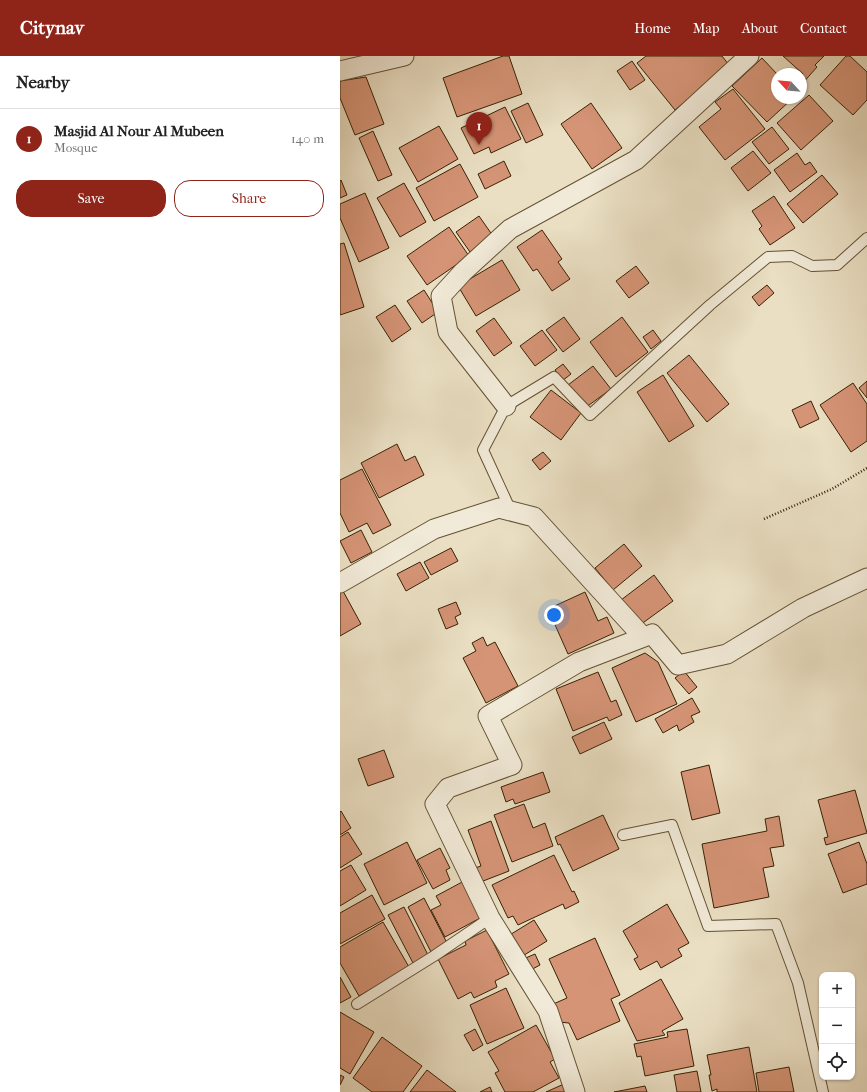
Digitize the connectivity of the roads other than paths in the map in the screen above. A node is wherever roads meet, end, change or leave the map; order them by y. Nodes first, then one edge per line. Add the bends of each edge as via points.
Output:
1 (404, 56) edge
2 (749, 56) edge
3 (340, 71) edge
4 (867, 238) edge
5 (506, 406) junction
6 (511, 511) junction
7 (867, 578) edge
8 (340, 583) edge
9 (643, 638) junction
10 (623, 835) dead end
11 (490, 918) junction
12 (357, 1004) dead end
13 (575, 1092) edge
14 (822, 1092) edge

1 - 3 street
2 - 5 street via 636,160 510,229 462,272 441,296 448,332
4 - 5 lane via 836,265 812,266 792,256 768,257 710,305 590,415 554,377
5 - 6 lane via 483,450
6 - 8 street via 499,508 434,528
6 - 9 street via 534,517
7 - 9 street via 803,608 727,654 678,666 652,634
9 - 11 street via 579,662 488,716 512,765 448,788 435,804
10 - 14 lane via 672,825 708,926 776,924 798,983
11 - 12 lane
11 - 13 street via 548,1011

